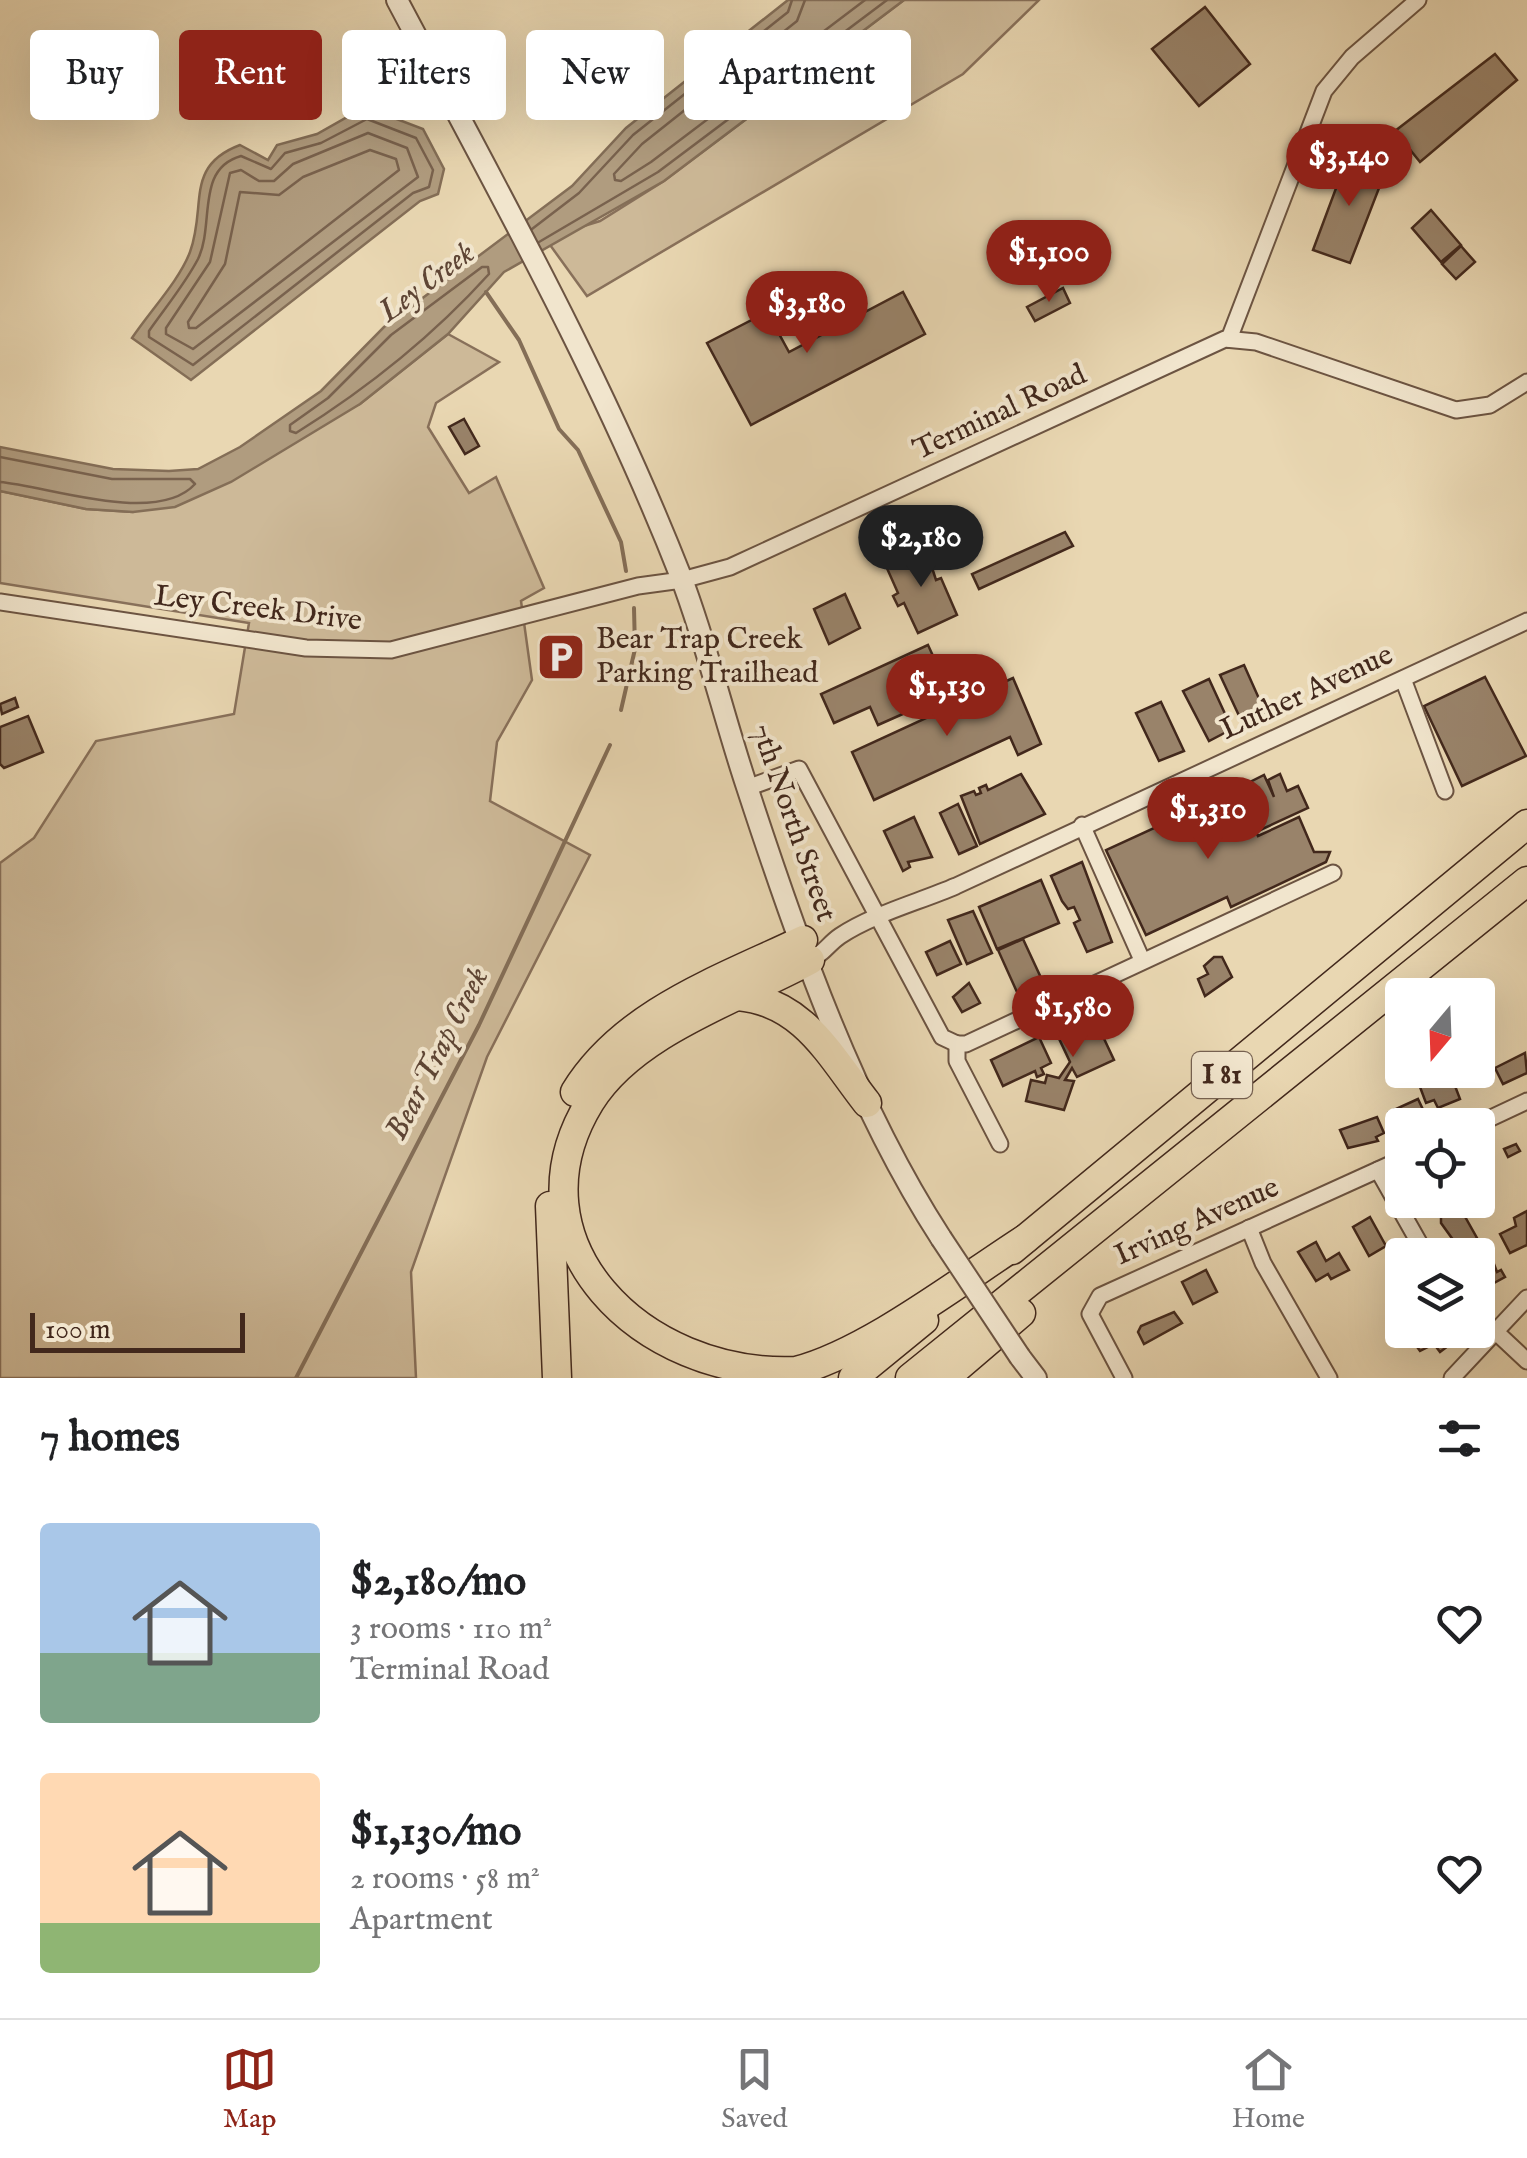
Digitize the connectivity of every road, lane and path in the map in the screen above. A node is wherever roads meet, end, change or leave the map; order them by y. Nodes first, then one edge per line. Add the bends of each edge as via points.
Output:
1 (397, 0) edge
2 (1418, 0) edge
3 (1229, 339) junction
4 (1527, 382) edge
5 (682, 580) junction
6 (0, 602) edge
7 (1527, 621) edge
8 (1403, 679) junction
9 (747, 788) junction
10 (1445, 790) dead end
11 (1527, 824) edge
12 (1082, 825) junction
13 (1332, 873) dead end
14 (1527, 881) edge
15 (881, 918) junction
16 (806, 950) junction
17 (1142, 960) junction
18 (738, 996) junction
19 (956, 1044) junction
20 (1276, 1086) junction
21 (1527, 1101) edge
22 (867, 1104) junction
23 (1495, 1116) edge
24 (1000, 1144) dead end
25 (1385, 1167) edge
26 (1378, 1170) junction
27 (1249, 1228) junction
28 (1416, 1238) edge
29 (1025, 1239) junction
30 (1527, 1298) edge
31 (1496, 1332) joint
32 (1472, 1348) edge
33 (1527, 1361) edge
34 (557, 1378) edge
35 (852, 1378) edge
36 (910, 1378) edge
37 (945, 1378) edge
38 (1036, 1378) edge
39 (1124, 1378) edge
40 (1329, 1378) edge
41 (1452, 1378) edge

1 - 5 street, 7th North Street via 535,262
2 - 3 street via 1324,91
3 - 4 street via 1256,342 1456,410 1490,405
3 - 5 street, Terminal Road via 730,567
5 - 6 street, Ley Creek Drive via 374,650 306,648
5 - 9 street, 7th North Street
7 - 8 street, Luther Avenue
8 - 10 street
8 - 12 street, Luther Avenue
9 - 15 street via 798,770
9 - 16 street, 7th North Street
11 - 29 highway, I 81
12 - 15 street, Luther Avenue
12 - 17 street
13 - 17 street
14 - 20 highway, I 81
15 - 16 street, Luther Avenue
15 - 19 street via 942,1037
16 - 18 highway
16 - 22 street, 7th North Street
16 - 34 highway via 644,1021 600,1056 576,1089 549,1183
17 - 19 street
18 - 22 highway via 794,1014
18 - 29 highway via 636,1054 607,1079 575,1133 565,1182 568,1228 599,1300 637,1340 693,1369 727,1377 796,1371 836,1356
19 - 24 street via 957,1061
20 - 36 highway, I 81
20 - 37 highway
21 - 23 street
22 - 38 street, 7th North Street, bridge via 941,1238
25 - 26 street, Irving Avenue
26 - 27 street, Irving Avenue
26 - 28 street
27 - 39 street, Irving Avenue via 1093,1303 1092,1320
27 - 40 street
29 - 35 highway, I 81
30 - 31 street
31 - 33 street
32 - 41 street

